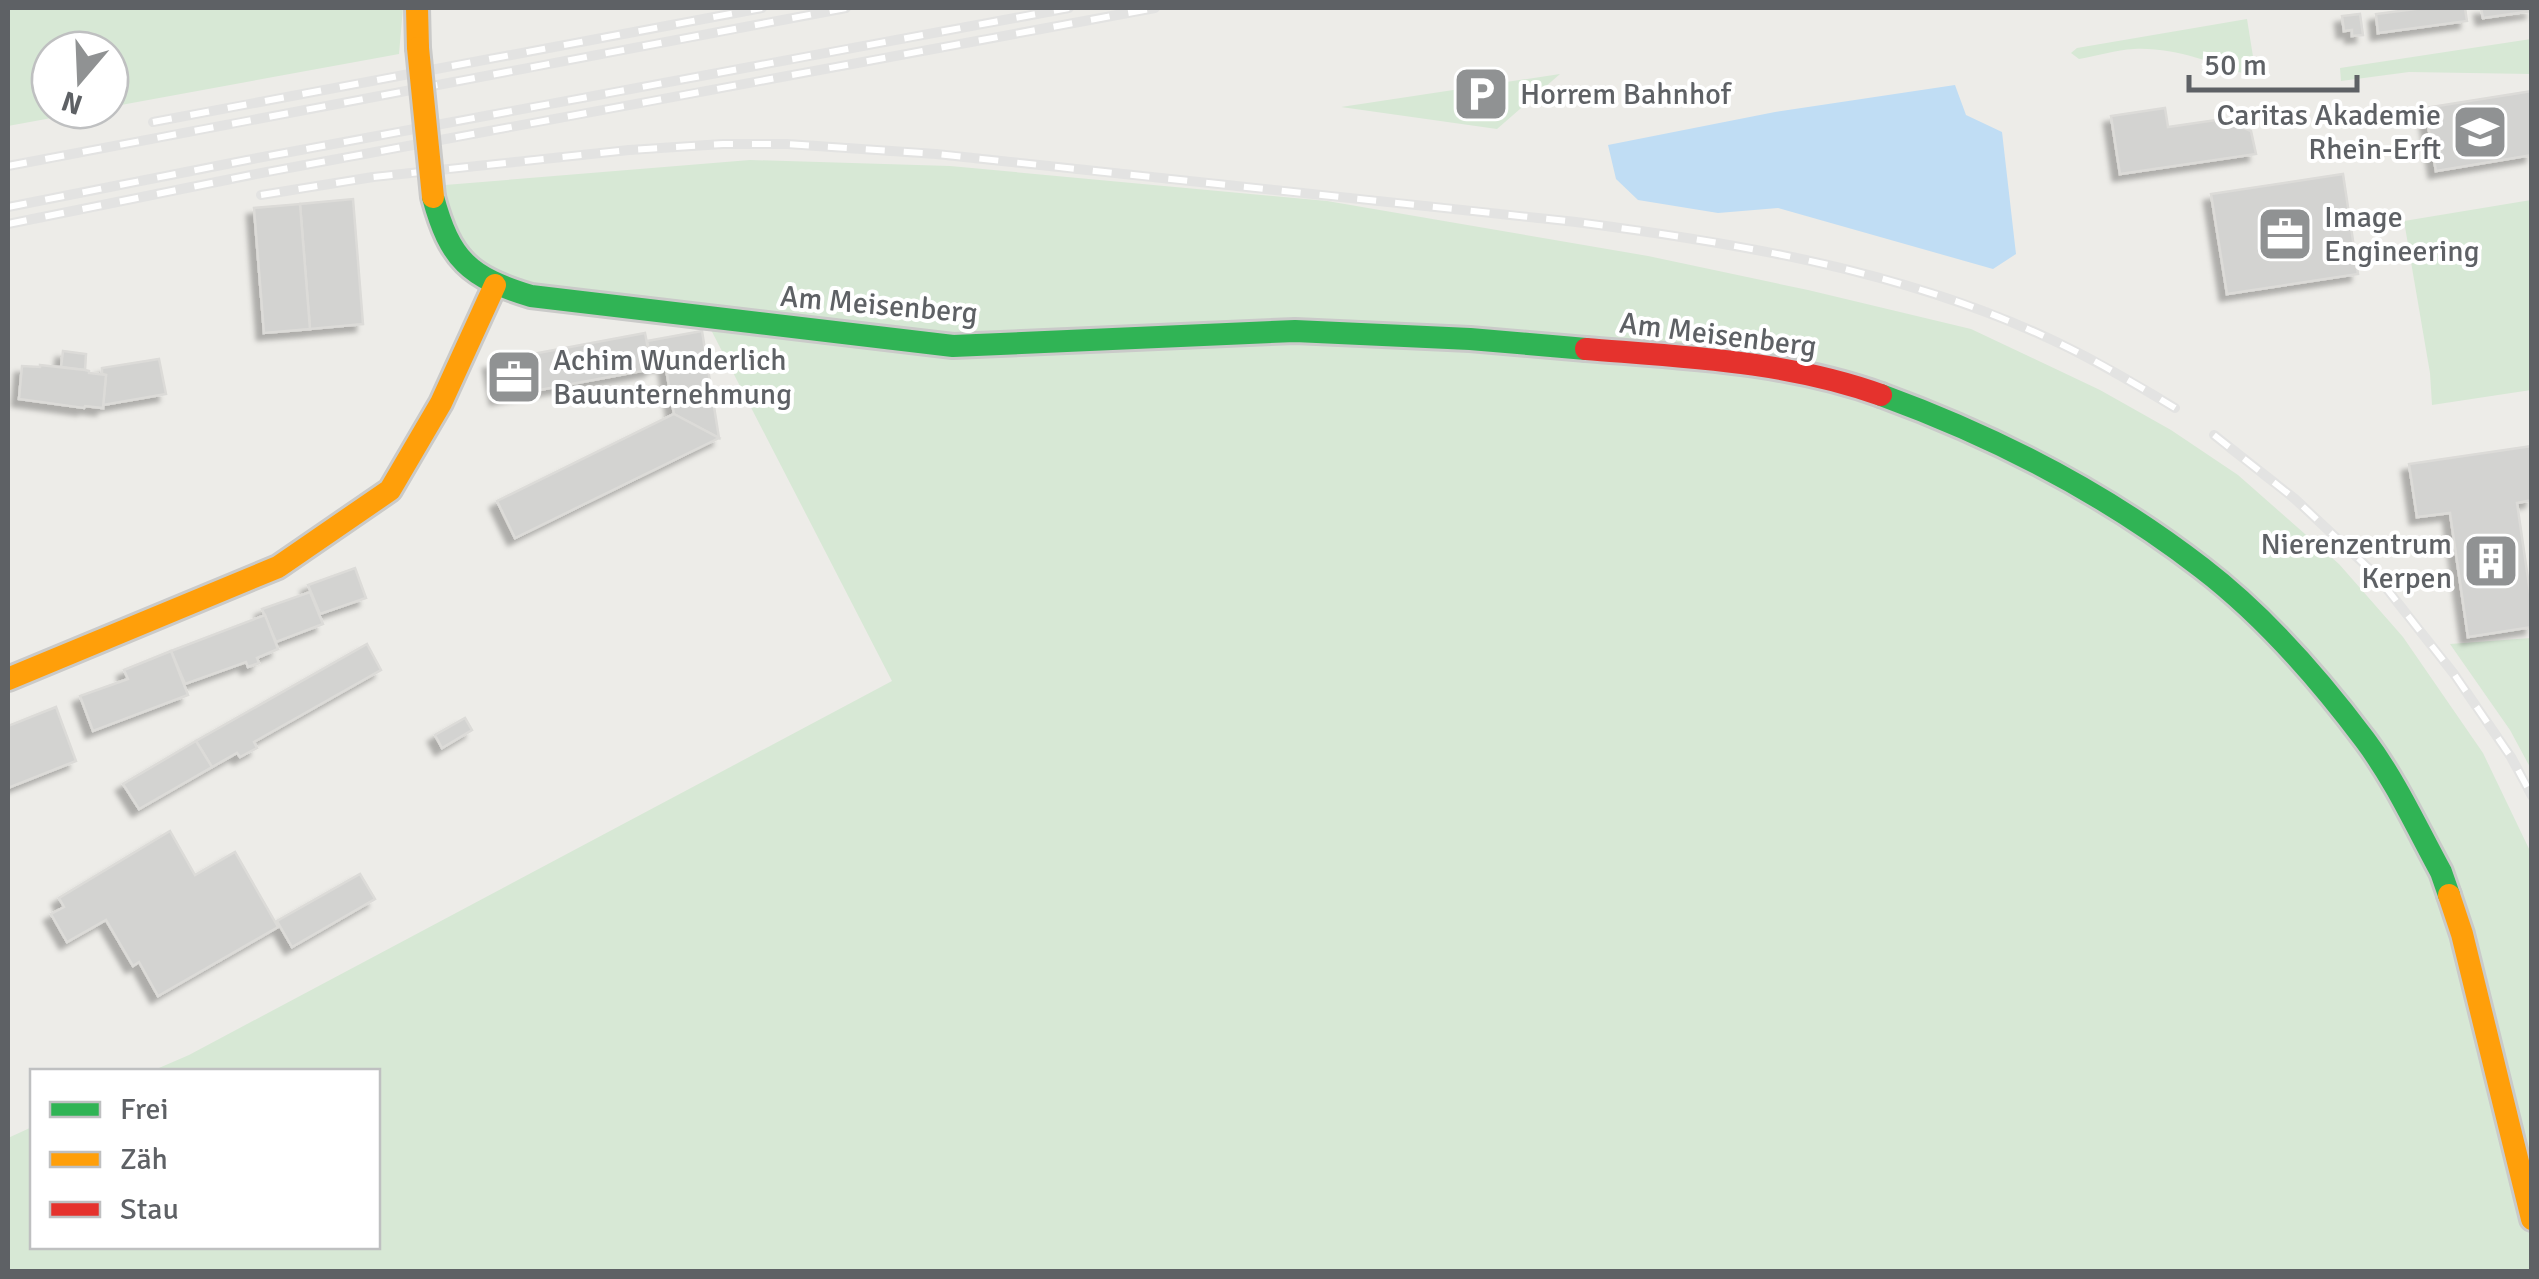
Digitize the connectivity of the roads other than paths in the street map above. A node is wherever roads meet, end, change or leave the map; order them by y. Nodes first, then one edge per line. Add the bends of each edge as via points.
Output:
1 (417, 8) edge
2 (495, 286) junction
3 (8, 679) edge
4 (2532, 1220) edge

1 - 2 street, bridge via 433,196 443,233 469,268
2 - 3 street via 441,403 390,490 278,567
2 - 4 street, Am Meisenberg via 712,320 952,346 1295,331 1752,363 1860,387 1948,419 2045,466 2205,570 2314,677 2366,744 2440,872 2462,934

